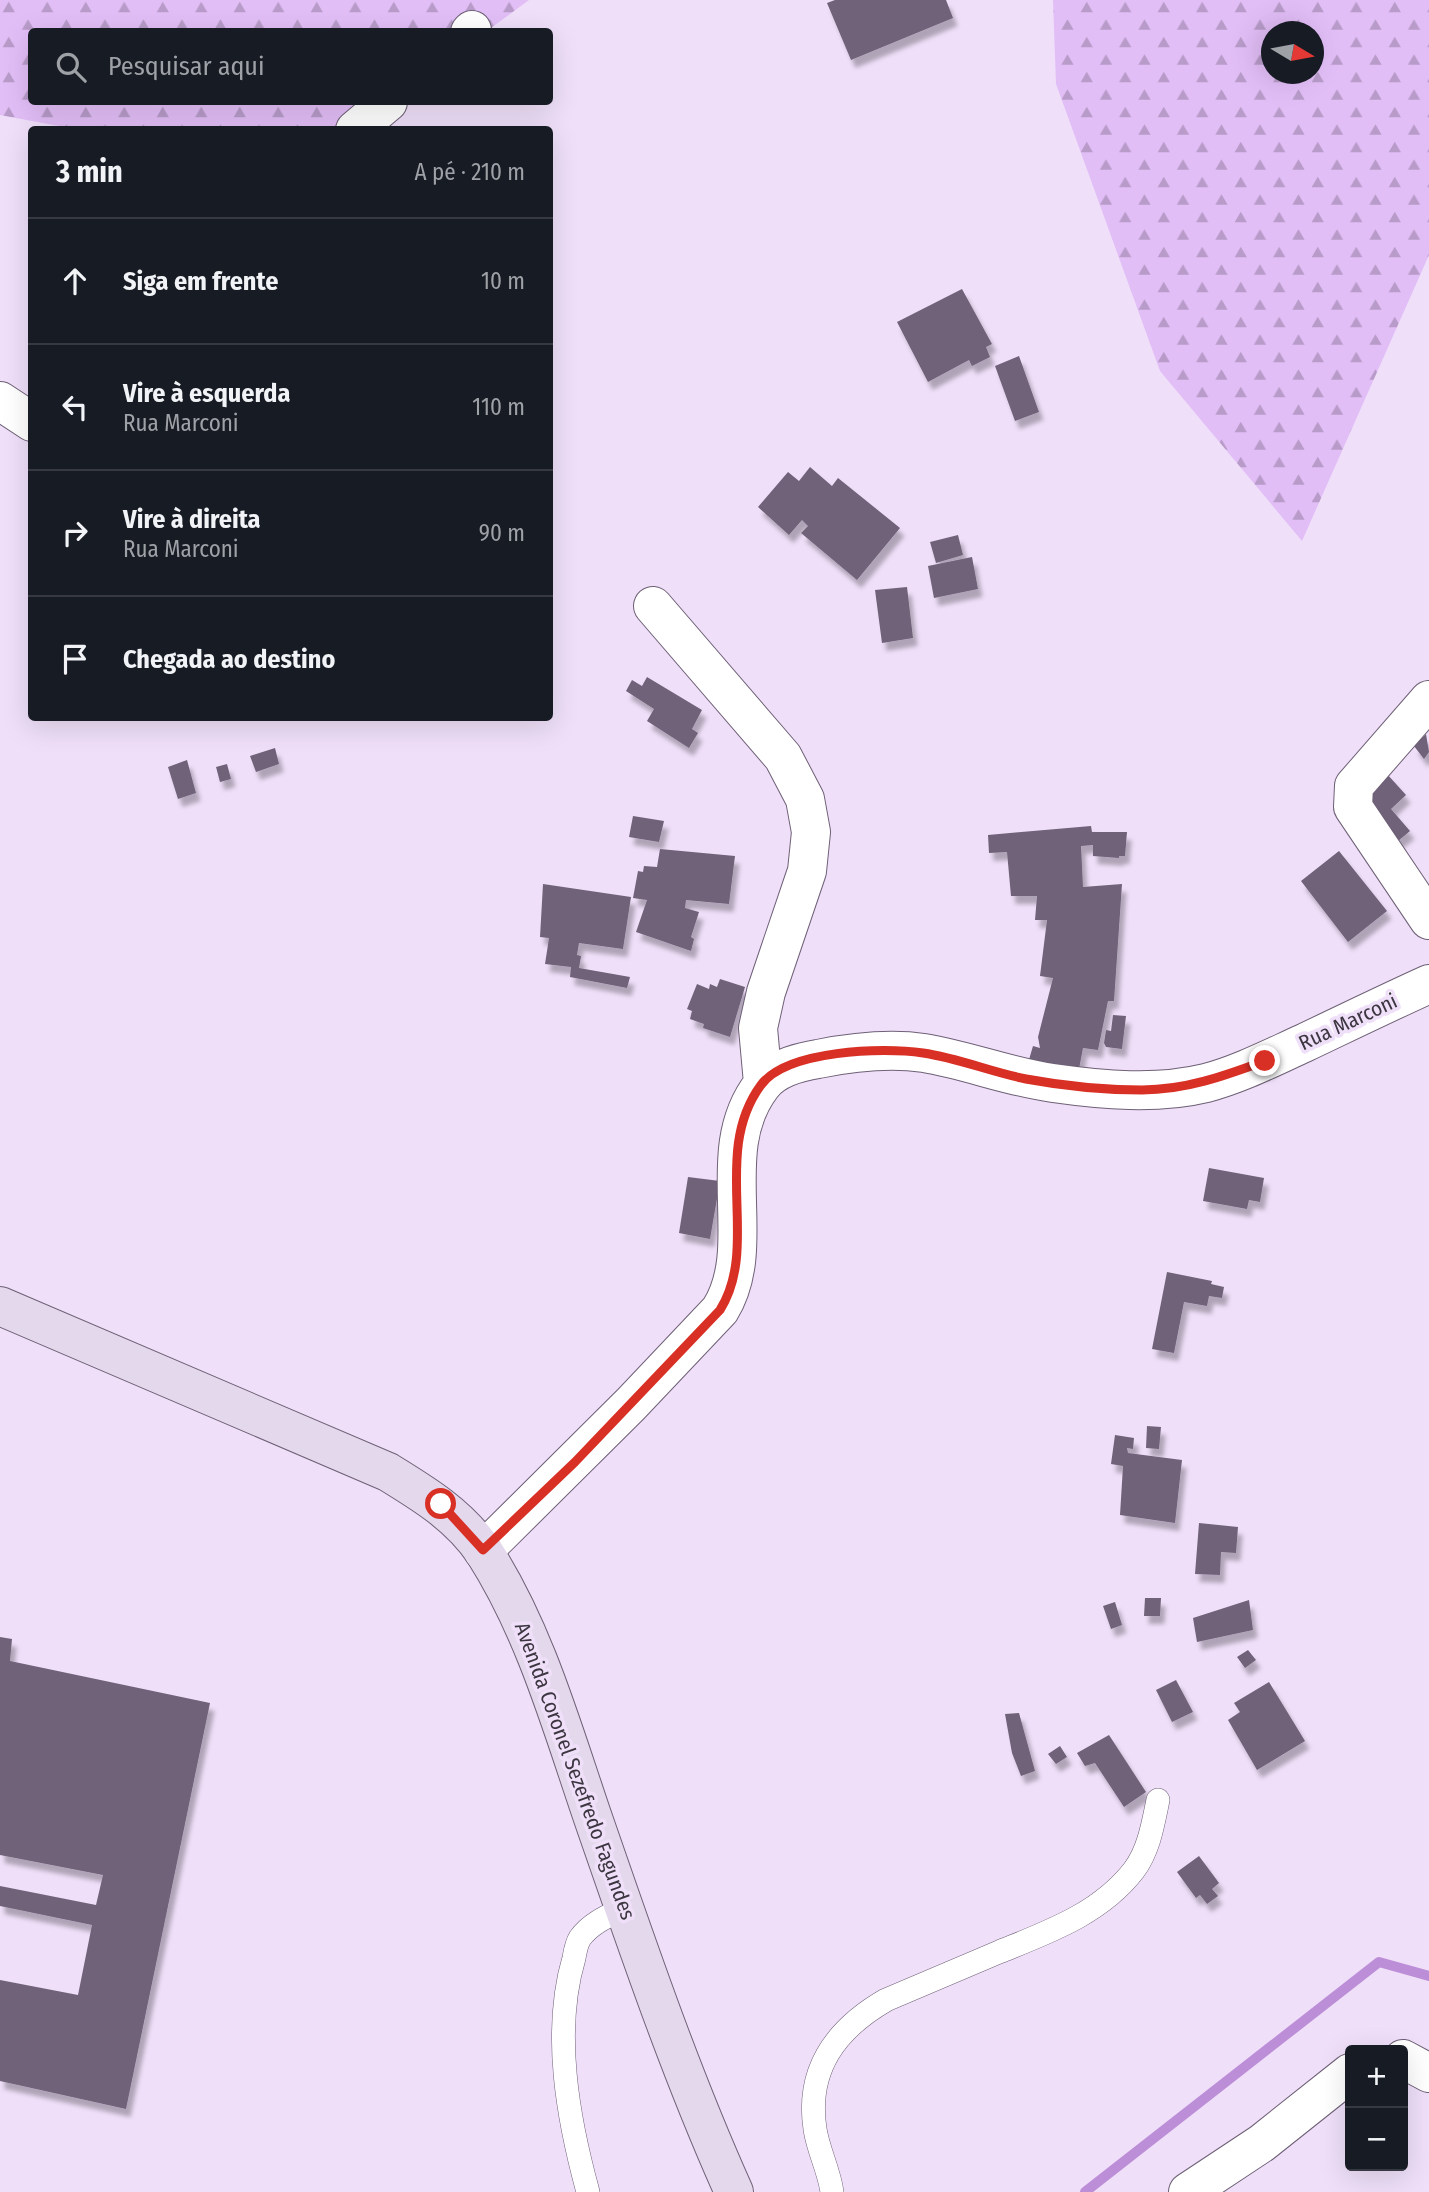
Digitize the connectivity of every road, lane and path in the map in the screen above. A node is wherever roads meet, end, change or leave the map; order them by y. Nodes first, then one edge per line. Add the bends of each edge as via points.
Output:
1 (384, 105) edge
2 (360, 126) edge
3 (653, 606) dead end
4 (1429, 700) edge
5 (1429, 920) edge
6 (1429, 984) edge
7 (763, 1083) junction
8 (0, 1306) edge
9 (483, 1550) junction
10 (1158, 1800) dead end
11 (624, 1908) junction
12 (1408, 2062) edge
13 (1429, 2073) edge
14 (1345, 2077) edge
15 (588, 2192) edge
16 (734, 2192) edge
17 (832, 2192) edge
18 (1188, 2192) edge

1 - 2 street
3 - 7 street via 783,757 805,799 811,832 807,871 761,1016 758,1054
4 - 5 street via 1354,786 1352,795 1353,807
6 - 7 street, Rua Marconi via 1265,1061 1206,1083 1165,1089 1053,1083 925,1053 869,1051 804,1062
7 - 9 street via 748,1112 737,1157 736,1268 731,1292 720,1310 631,1404
8 - 9 main road, Avenida Coronel Sezefredo Fagundes via 387,1472 441,1504
9 - 11 main road, Avenida Coronel Sezefredo Fagundes via 515,1608 555,1707
10 - 17 lane via 1150,1838 1136,1868 1114,1892 1058,1927 886,2000 864,2012 830,2046 818,2070 813,2099 815,2131
11 - 15 lane via 597,1922 579,1939 565,2009 567,2089
11 - 16 main road, Avenida Coronel Sezefredo Fagundes
12 - 13 street
14 - 18 street via 1262,2143

